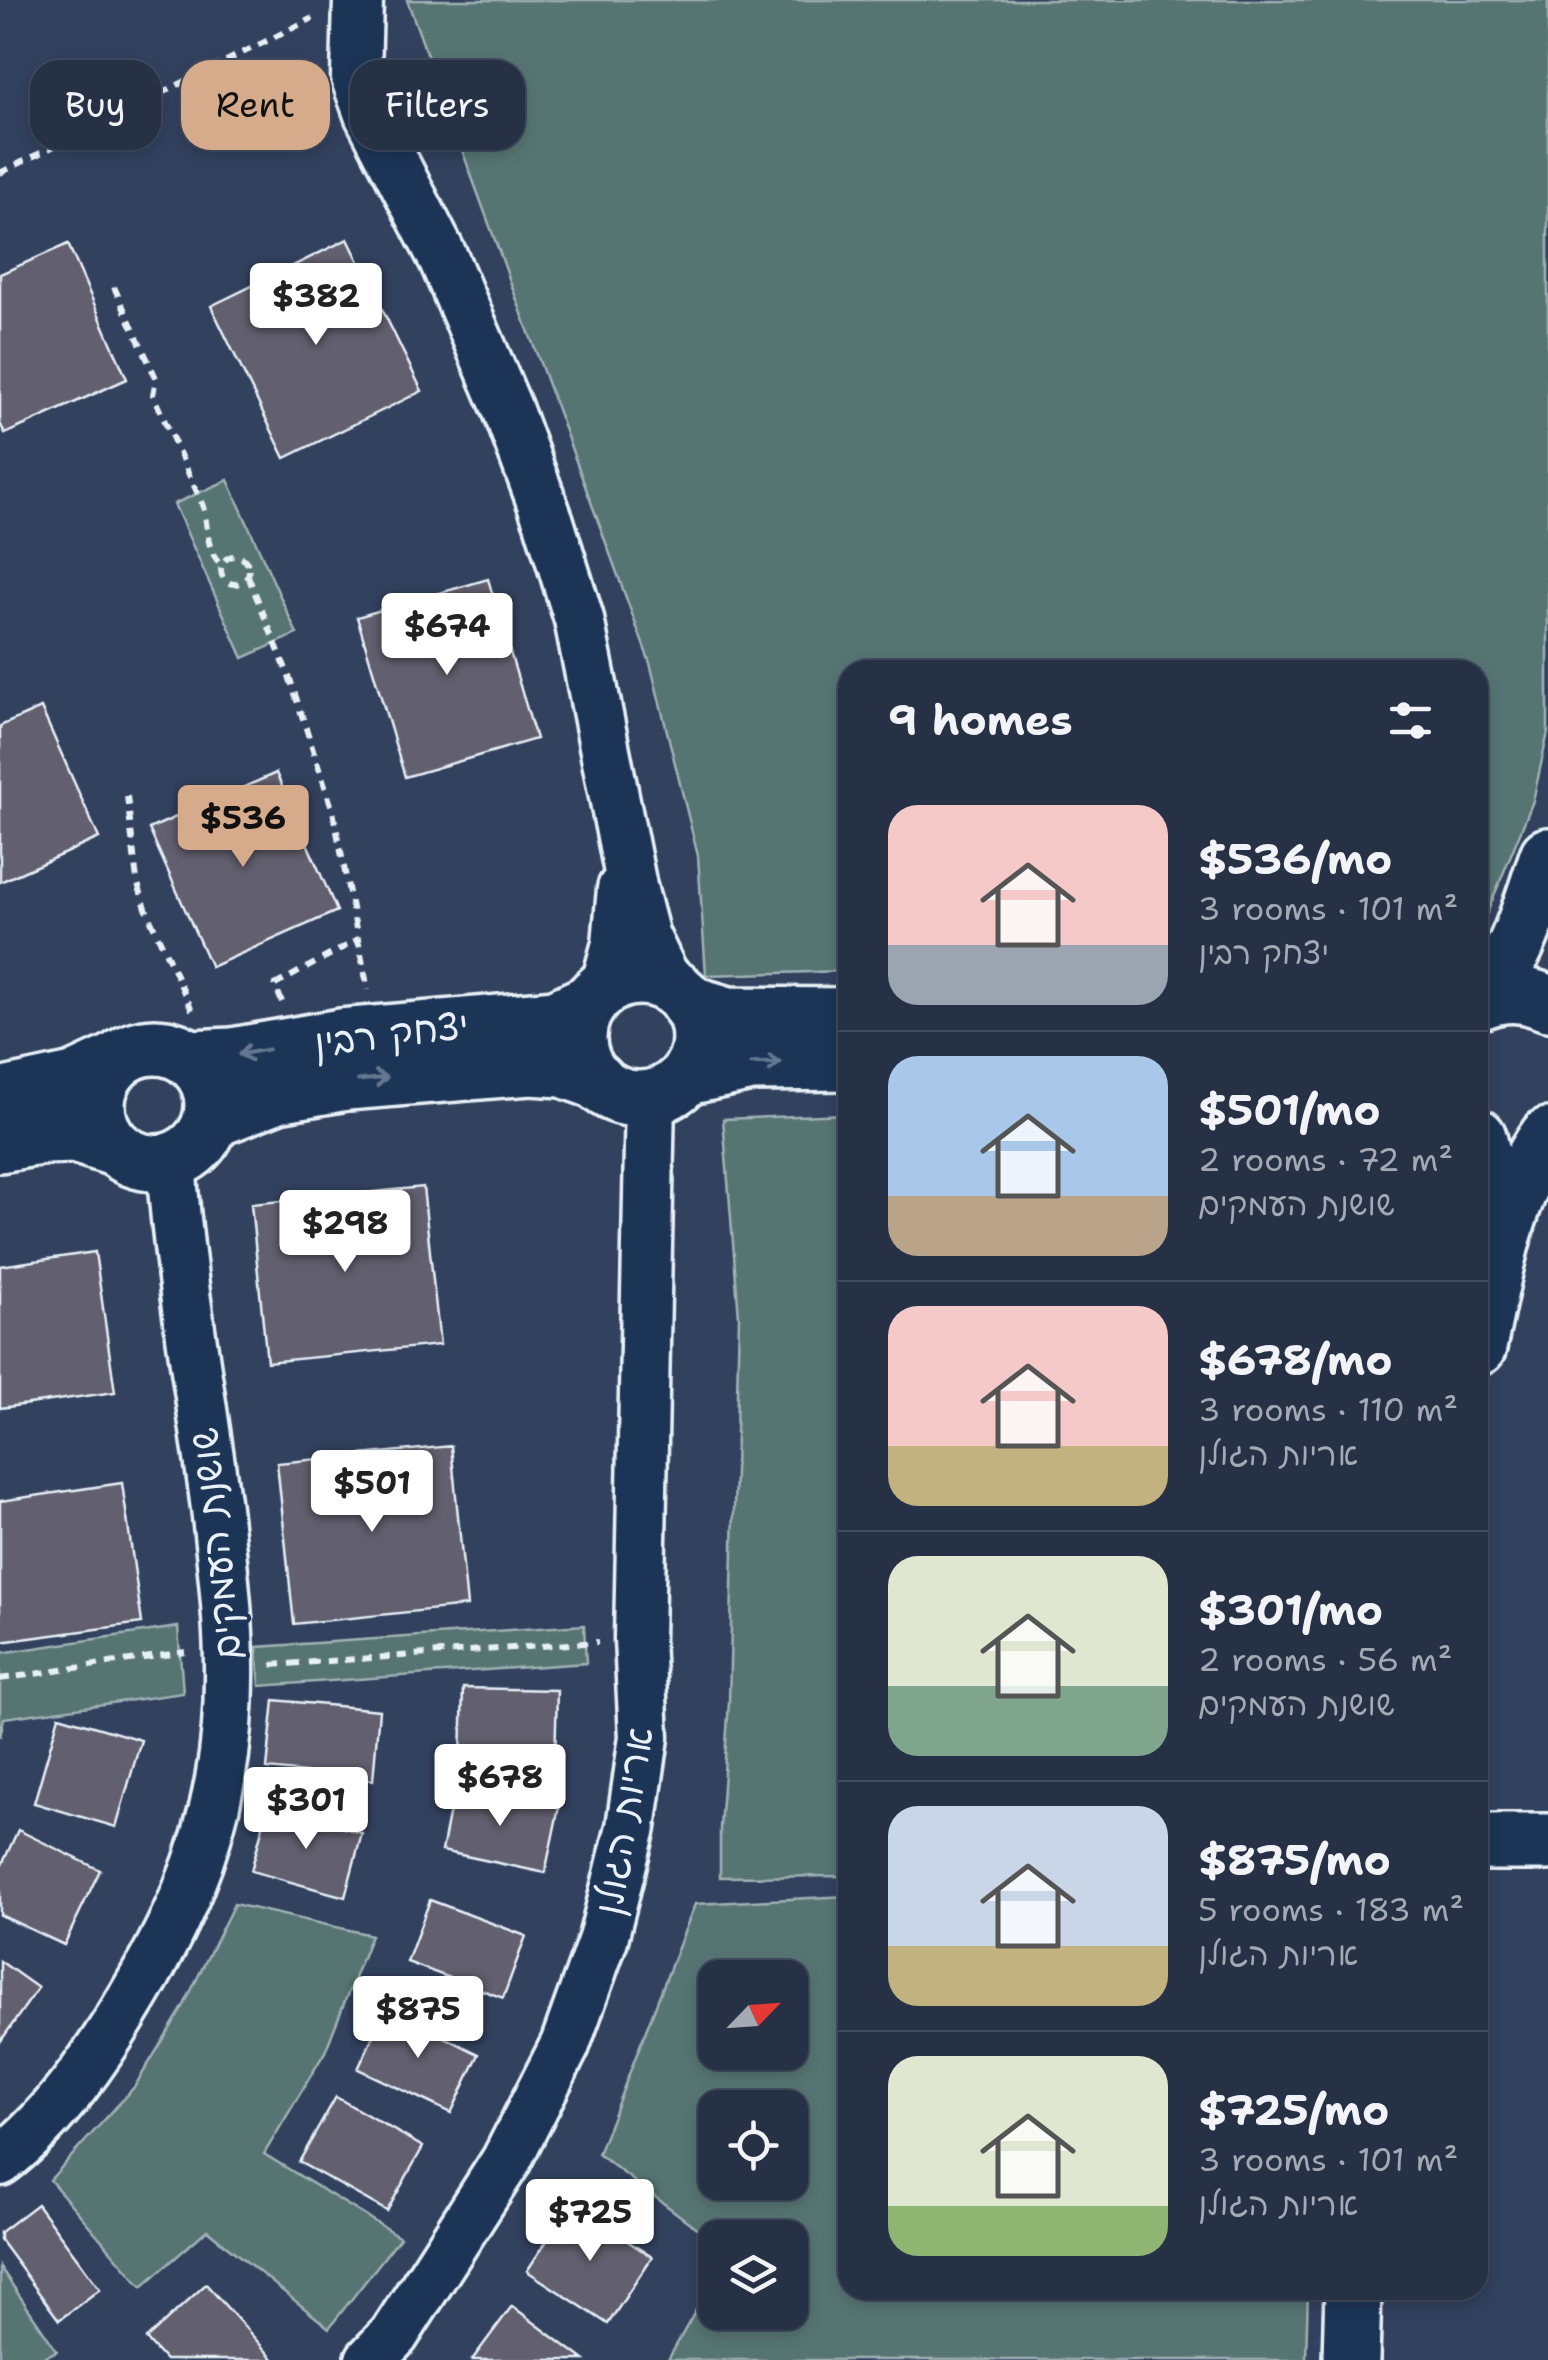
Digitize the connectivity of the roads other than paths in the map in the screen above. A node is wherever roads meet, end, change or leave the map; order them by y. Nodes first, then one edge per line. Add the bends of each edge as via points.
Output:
1 (338, 8) edge
2 (624, 855) junction
3 (1548, 856) edge
4 (1488, 991) edge
5 (597, 994) junction
6 (678, 994) junction
7 (1488, 998) edge
8 (1548, 1003) edge
9 (838, 1016) edge
10 (192, 1041) junction
11 (116, 1061) junction
12 (838, 1062) edge
13 (597, 1081) junction
14 (668, 1088) junction
15 (0, 1097) edge
16 (212, 1120) junction
17 (1548, 1127) edge
18 (1488, 1132) edge
19 (1548, 1136) edge
20 (0, 1144) edge
21 (115, 1148) junction
22 (171, 1162) junction
23 (1488, 1176) edge
24 (1498, 1250) junction
25 (1488, 1298) edge
26 (1488, 1842) edge
27 (1548, 1842) edge
28 (0, 2161) edge
29 (1353, 2300) edge
30 (370, 2360) edge
31 (1351, 2360) edge

1 - 2 street via 370,114 444,260 549,522 579,620
2 - 5 street via 617,944
2 - 6 street via 645,936
3 - 4 main road via 1516,948
5 - 6 main road via 624,978 648,977
5 -> 10 main road, יצחק רבין via 556,1018 340,1037 232,1056
5 - 13 main road via 581,1021 578,1043
6 - 9 main road via 728,1015
6 - 14 main road via 696,1015 701,1036 697,1058
7 - 8 main road via 1524,994
10 - 11 main road via 140,1048
10 - 16 main road via 212,1091
11 - 15 main road via 74,1081
11 - 21 main road via 98,1090 97,1112
14 -> 12 main road via 752,1063
13 - 14 main road via 629,1098
16 -> 13 main road, יצחק רבין via 266,1098 347,1082 530,1067
14 - 30 street, אריות הגולן via 640,1639 644,1737 631,1827 603,1939 565,2044 488,2191 394,2335
16 - 22 main road via 196,1146
17 - 18 main road via 1518,1137
19 - 24 main road
20 - 21 main road via 75,1135
21 - 22 main road via 132,1159
22 - 28 street, שושנת העמקים via 230,1657 220,1779 176,1922 106,2042 58,2104
23 - 24 main road
24 - 25 main road
26 - 27 main road
29 - 31 main road

